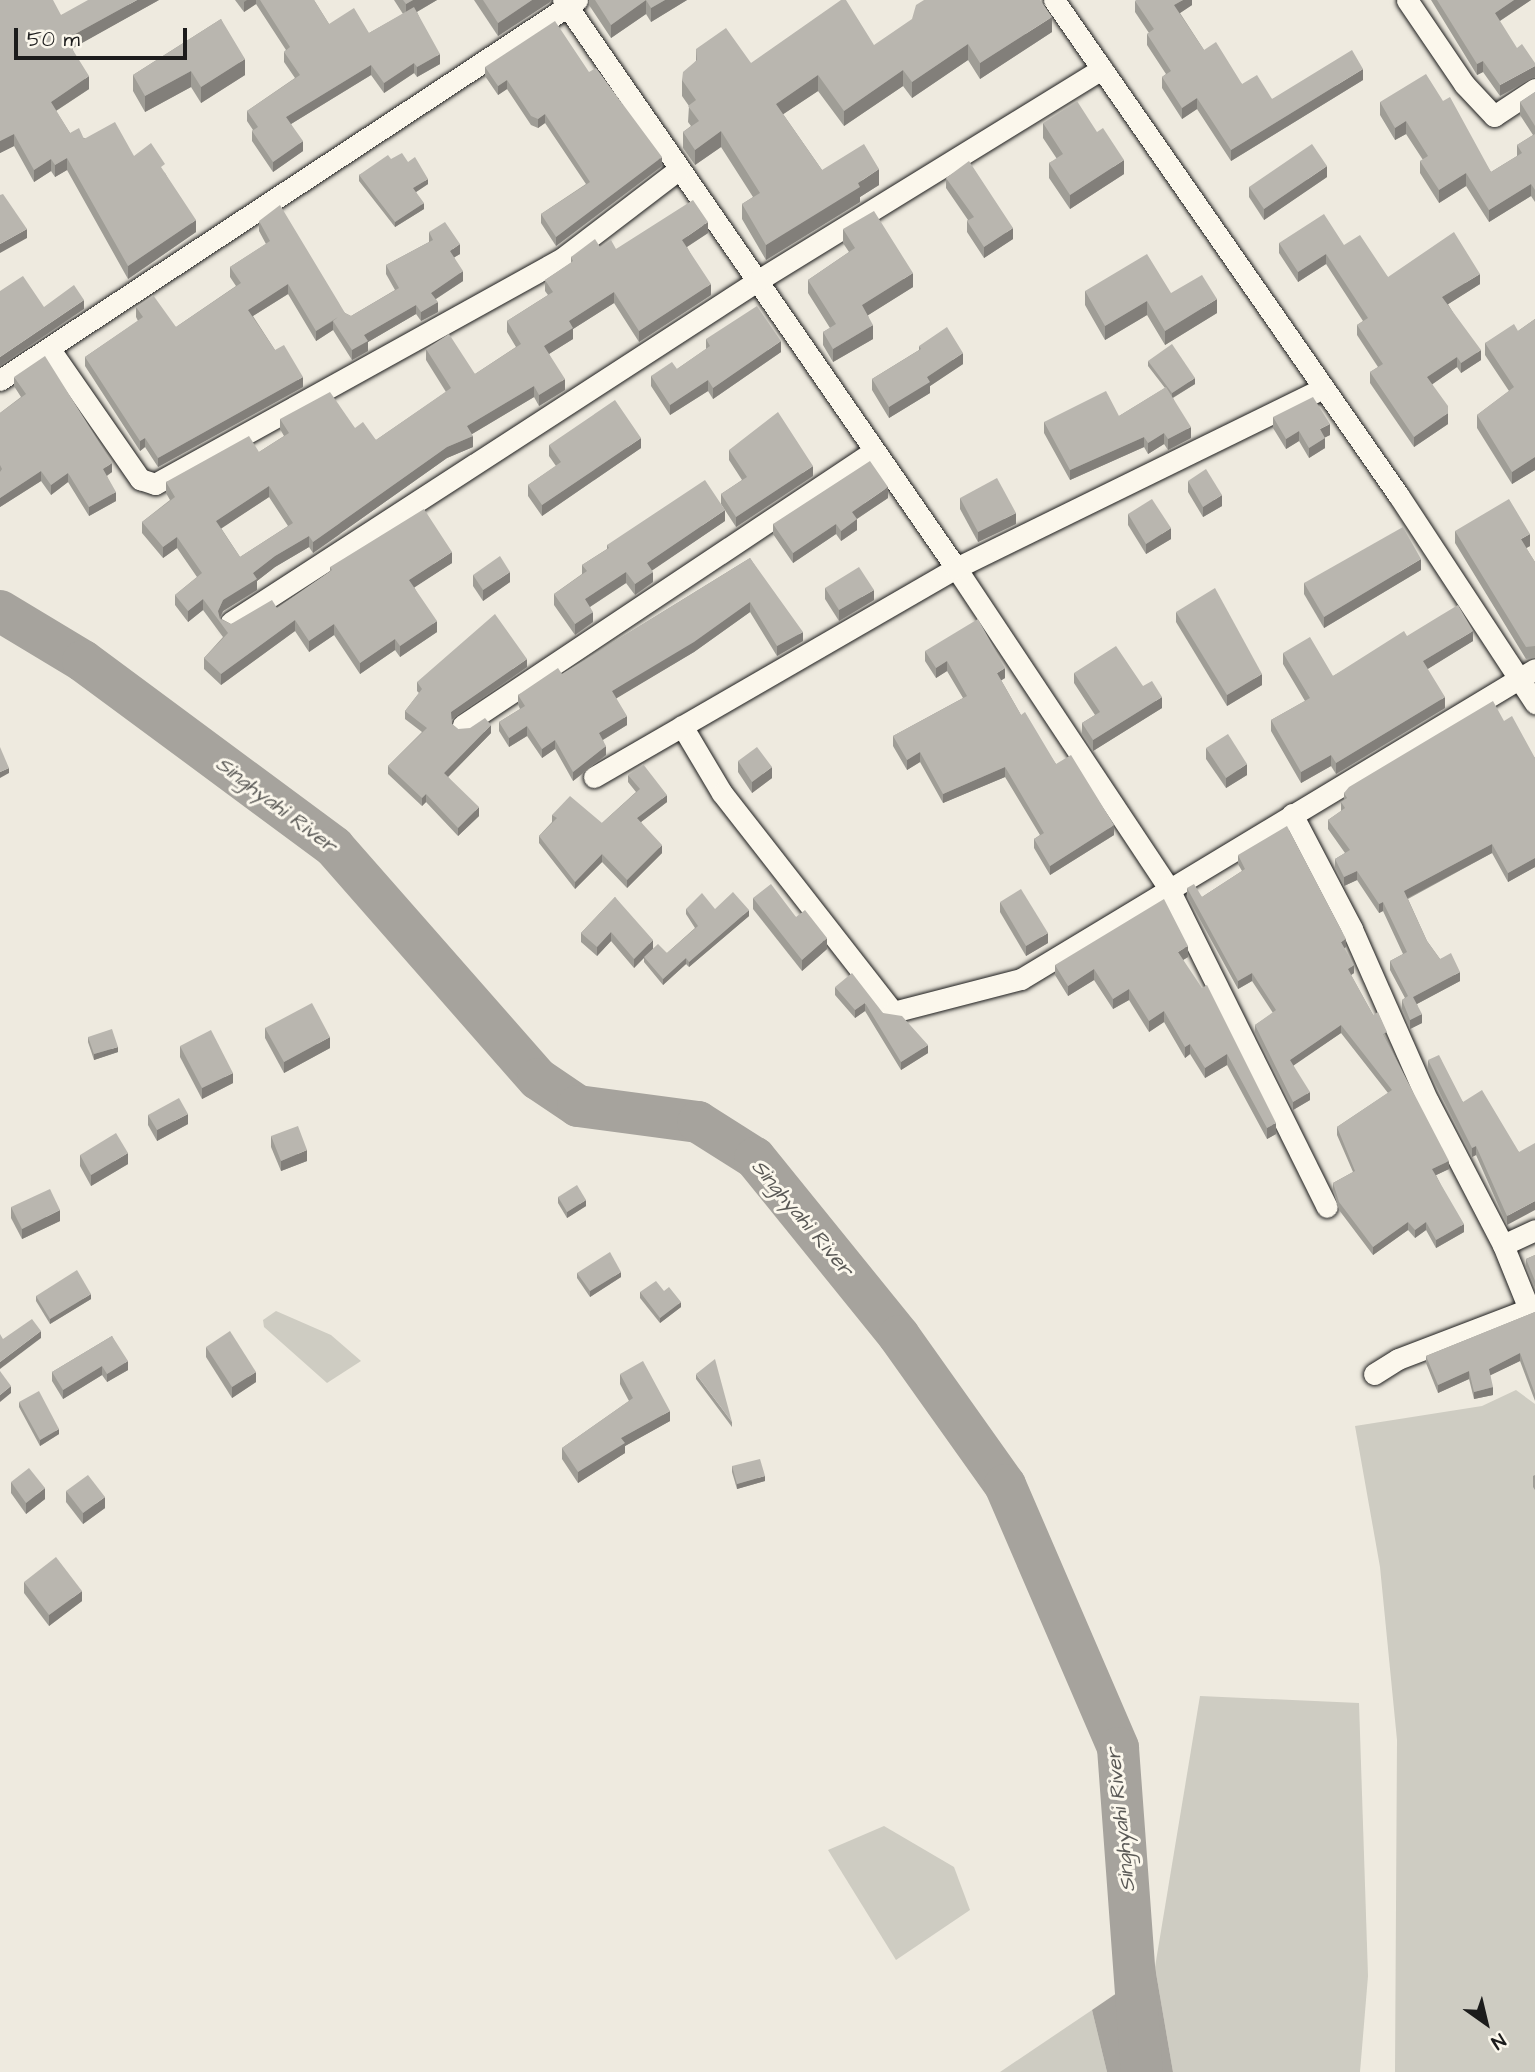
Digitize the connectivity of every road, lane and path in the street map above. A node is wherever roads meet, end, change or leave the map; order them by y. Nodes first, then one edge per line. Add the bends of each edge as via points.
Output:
1 (1054, 0) edge
2 (1406, 0) edge
3 (569, 2) edge
4 (1102, 69) junction
5 (1535, 89) edge
6 (679, 169) junction
7 (757, 281) junction
8 (49, 348) junction
9 (0, 380) edge
10 (1323, 388) junction
11 (874, 451) junction
12 (956, 568) junction
13 (231, 622) edge
14 (1526, 673) edge
15 (1535, 704) edge
16 (463, 725) dead end
17 (682, 726) junction
18 (594, 777) dead end
19 (1292, 814) junction
20 (1168, 887) junction
21 (1327, 1207) dead end
22 (1535, 1230) edge
23 (1503, 1245) junction
24 (1532, 1318) edge
25 (1374, 1374) dead end

1 - 4 street
2 - 5 street via 1464,84 1493,116
3 - 6 street
3 - 8 street
4 - 7 street
4 - 10 street
6 - 7 street
6 - 8 street via 564,257 155,484 140,479
7 - 11 street
7 - 13 street
8 - 9 street
10 - 12 street
10 - 14 street
11 - 12 street
11 - 16 street
12 - 17 street
12 - 20 street
14 - 15 street
14 - 19 street
17 - 18 street
17 - 20 street via 722,793 893,1012 1021,979
19 - 20 street
19 - 23 street via 1352,929 1428,1101
20 - 21 street
22 - 23 street
23 - 24 street
24 - 25 street via 1398,1359

